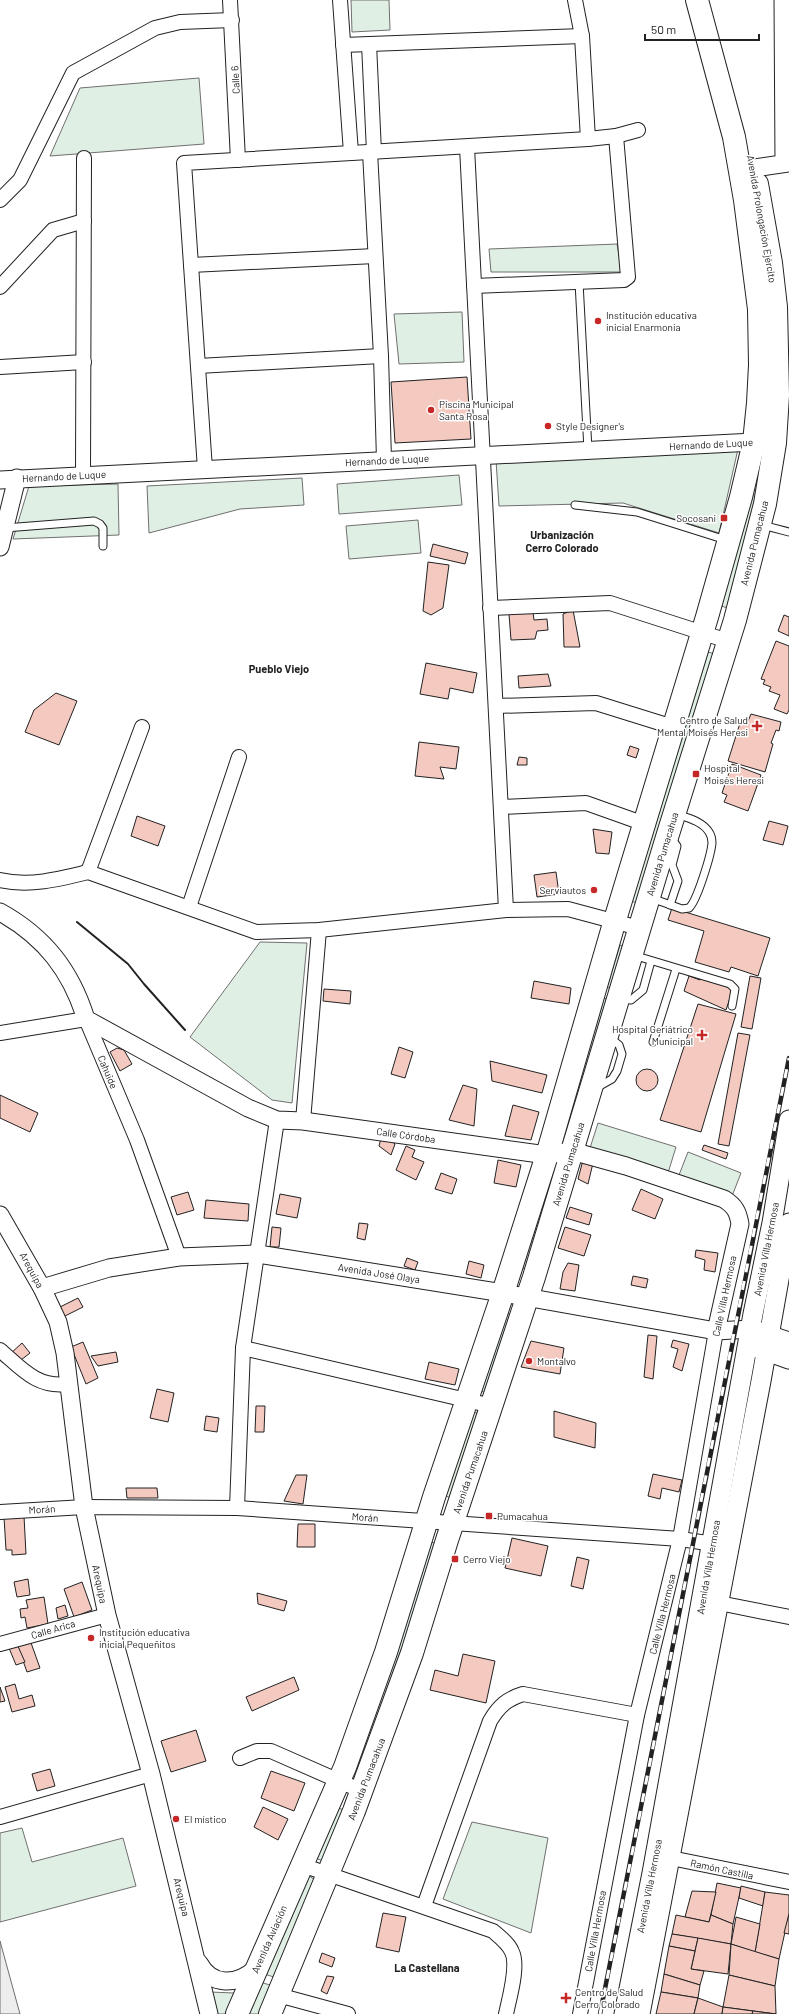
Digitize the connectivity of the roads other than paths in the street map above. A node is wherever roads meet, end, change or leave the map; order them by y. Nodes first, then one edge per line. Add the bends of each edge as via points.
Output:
1 (230, 0) edge
2 (340, 0) edge
3 (575, 0) edge
4 (697, 0) edge
5 (712, 0) edge
6 (783, 0) edge
7 (232, 20) junction
8 (582, 36) junction
9 (369, 44) junction
10 (343, 45) junction
11 (638, 130) dead end
12 (616, 136) junction
13 (588, 139) junction
14 (467, 147) junction
15 (372, 152) junction
16 (351, 154) junction
17 (84, 158) dead end
18 (238, 160) junction
19 (787, 163) edge
20 (747, 168) junction
21 (0, 200) edge
22 (84, 221) junction
23 (375, 256) junction
24 (191, 265) junction
25 (579, 282) junction
26 (474, 286) junction
27 (0, 287) edge
28 (381, 356) junction
29 (84, 362) junction
30 (198, 366) junction
31 (0, 367) edge
32 (764, 442) junction
33 (588, 450) junction
34 (482, 455) junction
35 (384, 460) junction
36 (205, 469) junction
37 (83, 475) junction
38 (8, 479) edge
39 (575, 504) dead end
40 (760, 524) junction
41 (5, 528) junction
42 (789, 532) edge
43 (730, 542) junction
44 (102, 546) dead end
45 (0, 547) edge
46 (490, 608) junction
47 (702, 632) junction
48 (728, 641) junction
49 (496, 706) junction
50 (142, 727) dead end
51 (674, 727) junction
52 (239, 758) dead end
53 (501, 807) junction
54 (645, 824) junction
55 (671, 824) junction
56 (88, 872) junction
57 (0, 880) edge
58 (648, 897) junction
59 (670, 905) junction
60 (189, 908) junction
61 (506, 910) junction
62 (0, 912) edge
63 (615, 920) junction
64 (639, 928) junction
65 (319, 930) junction
66 (642, 958) junction
67 (676, 969) junction
68 (594, 990) junction
69 (619, 998) junction
70 (732, 1006) dead end
71 (86, 1019) junction
72 (0, 1033) edge
73 (653, 1042) dead end
74 (277, 1120) junction
75 (789, 1120) edge
76 (302, 1121) junction
77 (572, 1151) junction
78 (547, 1155) junction
79 (738, 1213) joint
80 (0, 1215) edge
81 (789, 1223) edge
82 (258, 1254) junction
83 (179, 1257) junction
84 (42, 1288) junction
85 (503, 1292) junction
86 (527, 1297) junction
87 (716, 1331) junction
88 (758, 1340) junction
89 (789, 1342) edge
90 (243, 1348) junction
91 (0, 1350) edge
92 (789, 1359) edge
93 (68, 1384) junction
94 (467, 1400) junction
95 (492, 1406) junction
96 (84, 1507) junction
97 (238, 1508) junction
98 (0, 1512) edge
99 (427, 1521) junction
100 (452, 1524) junction
101 (680, 1540) junction
102 (721, 1545) junction
103 (719, 1603) junction
104 (107, 1614) junction
105 (789, 1617) edge
106 (0, 1644) edge
107 (637, 1715) junction
108 (240, 1758) dead end
109 (151, 1774) junction
110 (339, 1780) junction
111 (362, 1791) junction
112 (0, 1817) edge
113 (663, 1857) junction
114 (302, 1865) junction
115 (329, 1874) junction
116 (789, 1882) edge
117 (424, 1906) junction
118 (197, 1958) junction
119 (255, 1969) junction
120 (274, 2004) edge
121 (209, 2014) edge
122 (237, 2014) edge
123 (348, 2014) edge
124 (506, 2014) edge
125 (580, 2014) edge
126 (624, 2014) edge
127 (640, 2014) edge

1 - 7 street, Calle 6
2 - 10 street
3 - 8 street
4 - 20 main road, Avenida Prolongación Ejército via 728,112
5 - 20 main road, Avenida Prolongación Ejército
6 - 19 street
7 - 18 street, Calle 6
7 - 21 street via 180,22 155,28 73,73 20,180
8 - 9 street
8 - 13 street
9 - 10 street
9 - 15 street
10 - 16 street
11 - 12 street
12 - 13 street
12 - 25 street via 628,277 624,280
13 - 14 street
14 - 15 street
14 - 26 street
15 - 16 street
15 - 23 street
16 - 18 street
17 - 22 street
18 - 24 street via 184,163
19 - 20 street
20 - 32 main road, Avenida Prolongación Ejército via 771,263 776,307 778,371
22 - 27 street via 53,230
22 - 29 street
23 - 24 street
23 - 28 street
24 - 30 street
25 - 26 street
25 - 33 lane
26 - 34 street
28 - 30 street
28 - 35 street
29 - 31 street
29 - 37 street
30 - 36 street
32 - 33 street, Hernando de Luque
32 - 40 main road, Avenida Pumacahua
32 - 43 main road
33 - 34 street, Hernando de Luque
34 - 35 street, Hernando de Luque
34 - 46 street
35 - 36 street, Hernando de Luque
36 - 37 street, Hernando de Luque
37 - 38 street, Hernando de Luque
38 - 41 street
39 - 43 lane via 637,512
40 - 42 lane
40 - 48 main road, Avenida Pumacahua
41 - 44 lane via 94,522 103,528
41 - 45 street
43 - 47 main road
46 - 47 street via 610,603
46 - 49 street
47 - 48 street
47 - 51 main road
48 - 55 main road, Avenida Pumacahua
49 - 51 street via 596,703
49 - 53 street
50 - 56 street
51 - 54 main road
52 - 60 street
53 - 54 street via 586,803
53 - 61 street
54 - 63 main road
55 - 58 main road, Avenida Pumacahua
55 - 59 lane via 677,846 672,865 678,881
55 - 59 lane via 694,820 704,826 712,837 712,844 691,906 682,909
56 - 57 street via 66,878 16,884
56 - 60 street
58 - 59 lane
58 - 64 main road, Avenida Pumacahua
60 - 65 street via 256,932
61 - 63 street via 568,909
61 - 65 street
62 - 71 street, Cahuide via 39,940 57,960 78,994
63 - 64 street
63 - 68 main road
64 - 66 main road, Avenida Pumacahua
65 - 76 street
66 - 67 lane
66 - 69 main road, Avenida Pumacahua
67 - 70 lane via 733,986 735,993
67 - 73 lane
68 - 69 main road
68 - 78 main road
69 - 77 main road, Avenida Pumacahua
71 - 72 street
71 - 74 street, Calle Córdoba via 248,1108
71 - 83 street, Cahuide via 137,1140
74 - 76 street, Calle Córdoba
74 - 82 street
75 - 88 main road, Avenida Villa Hermosa via 772,1223
76 - 78 street, Calle Córdoba
77 - 78 street, Calle Córdoba
77 - 79 street, Calle Córdoba via 724,1199 732,1204
77 - 86 main road, Avenida Pumacahua
78 - 85 main road
79 - 87 street, Calle Villa Hermosa via 738,1235
80 - 84 street, Arequipa
81 - 88 main road, Avenida Villa Hermosa
82 - 83 street, Avenida José Olaya
82 - 85 street, Avenida José Olaya
82 - 90 street
83 - 84 street, Avenida José Olaya via 109,1268
84 - 93 street, Arequipa via 58,1322
85 - 86 street, Avenida José Olaya
85 - 94 main road
86 - 87 street, Avenida José Olaya
86 - 95 main road, Avenida Pumacahua
87 - 88 street, Avenida José Olaya
87 - 101 street, Calle Villa Hermosa
88 - 89 main road, Avenida José Olaya
88 - 92 main road, Avenida José Olaya
88 - 102 main road, Avenida Villa Hermosa
90 - 94 street
90 - 97 street
91 - 93 street via 34,1378 55,1386
93 - 96 street, Arequipa
94 - 95 street
94 - 99 main road
95 - 100 main road, Avenida Pumacahua
96 - 97 street, Morán
96 - 98 street, Morán
96 - 104 street, Arequipa
97 - 99 street, Morán
99 - 100 street, Morán
99 - 110 main road via 386,1652
100 - 101 street, Morán
100 - 111 main road, Avenida Pumacahua via 412,1653
101 - 102 street, Morán
101 - 107 street, Calle Villa Hermosa
102 - 103 main road, Avenida Villa Hermosa
102 - 113 main road, Avenida Villa Hermosa
103 - 105 street
103 - 113 main road, Avenida Villa Hermosa
104 - 106 street, Calle Arica
104 - 109 street, Arequipa
107 - 117 street via 523,1694 508,1699 490,1720
107 - 125 street, Calle Villa Hermosa
108 - 110 street via 256,1751 271,1751
109 - 112 street
109 - 118 street, Arequipa
110 - 111 street
110 - 114 main road
111 - 115 main road, Avenida Pumacahua
113 - 116 street, Ramón Castilla
113 - 126 main road, Avenida Villa Hermosa
113 - 127 main road, Avenida Villa Hermosa
114 - 115 street
114 - 119 main road, Avenida Aviación
115 - 117 street
115 - 120 main road
117 - 124 street via 493,1931 508,1946 513,1953 514,1972
118 - 119 street, Arequipa via 203,1970 213,1978 225,1982 238,1980
118 - 121 street, Arequipa
119 - 122 main road, Avenida Aviación
120 - 123 street

